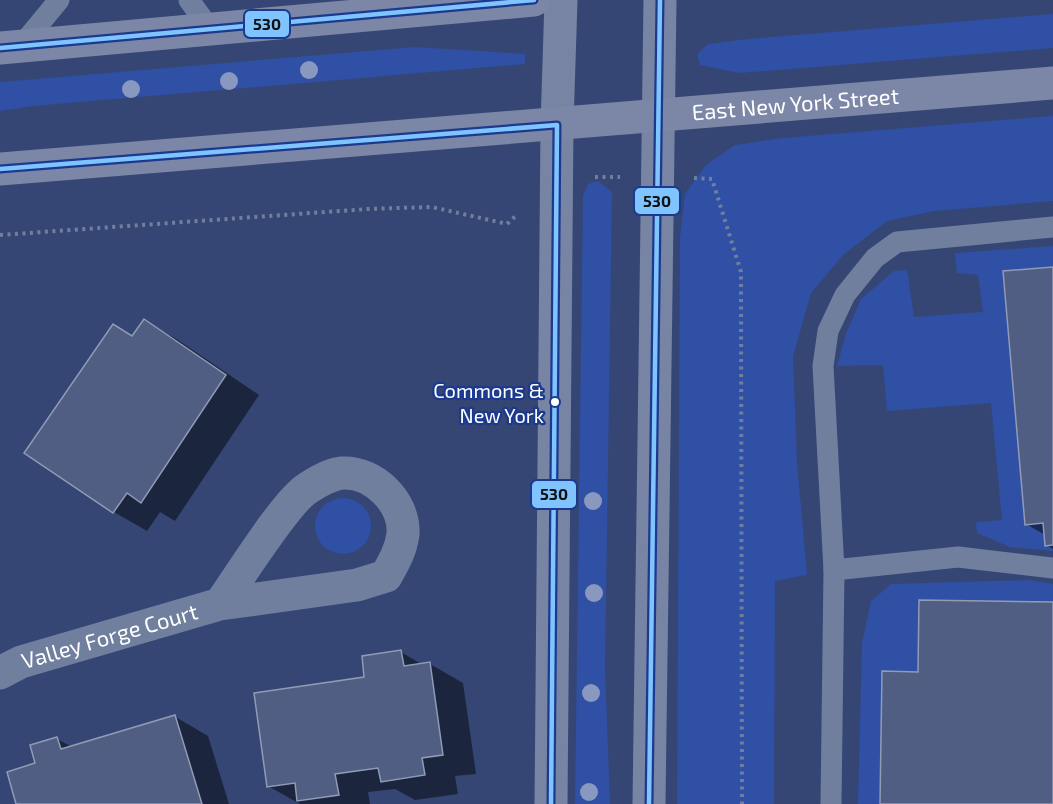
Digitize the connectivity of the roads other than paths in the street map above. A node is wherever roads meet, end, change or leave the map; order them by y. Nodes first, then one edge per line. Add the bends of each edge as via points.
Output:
1 (59, 0) edge
2 (189, 0) edge
3 (534, 0) edge
4 (561, 0) edge
5 (660, 0) edge
6 (210, 29) junction
7 (10, 47) edge
8 (1053, 83) edge
9 (658, 116) junction
10 (557, 125) junction
11 (0, 169) edge
12 (1053, 227) edge
13 (1053, 568) edge
14 (834, 570) junction
15 (220, 604) junction
16 (0, 673) edge
17 (551, 804) edge
18 (649, 804) edge
19 (831, 804) edge

1 - 7 lane
2 - 6 lane
3 - 6 main road
4 - 10 street
5 - 9 street
6 - 7 main road
8 - 9 main road, East New York Street
9 - 10 main road, East New York Street
9 - 18 street
10 - 11 main road, East New York Street
10 - 17 street
12 - 14 lane via 897,242 875,258 845,295 828,331 823,366
13 - 14 lane via 958,557
14 - 19 lane
15 - 15 street, Valley Forge Court via 357,585 386,576 398,554 403,532 400,513 387,491 367,477 341,473 306,488
15 - 16 street, Valley Forge Court via 21,662

